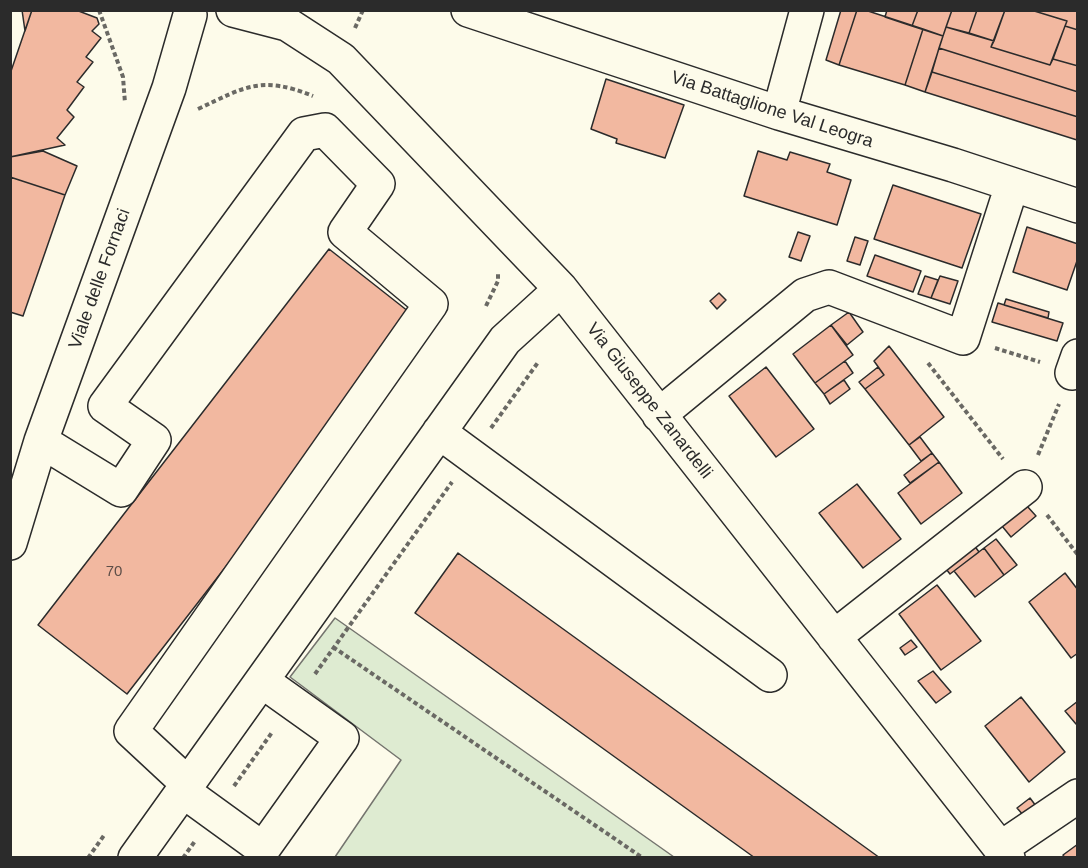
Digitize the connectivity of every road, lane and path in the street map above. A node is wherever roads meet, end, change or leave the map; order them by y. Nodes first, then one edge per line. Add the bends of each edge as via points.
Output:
1 (99, 10) edge
2 (233, 10) edge
3 (468, 10) edge
4 (807, 10) edge
5 (196, 12) edge
6 (318, 98) dead end
7 (779, 113) junction
8 (159, 114) junction
9 (1012, 185) junction
10 (1077, 206) edge
11 (498, 270) dead end
12 (561, 289) junction
13 (963, 338) junction
14 (505, 340) junction
15 (539, 360) dead end
16 (926, 360) dead end
17 (1075, 364) edge
18 (659, 415) junction
19 (439, 432) junction
20 (41, 441) junction
21 (471, 456) junction
22 (1025, 487) joint
23 (10, 543) edge
24 (301, 626) junction
25 (834, 638) junction
26 (333, 648) junction
27 (770, 675) dead end
28 (262, 681) junction
29 (293, 704) junction
30 (185, 788) junction
31 (1077, 796) edge
32 (214, 814) junction
33 (1004, 853) edge
34 (135, 858) edge
35 (183, 858) edge
36 (643, 858) edge

1 - 8 path via 123,77 125,105
2 - 12 street, Via Giuseppe Zanardelli via 287,24 341,58
3 - 7 street, Via Battaglione Val Leogra
4 - 7 street
5 - 8 street, Viale delle Fornaci
6 - 8 path via 266,84 245,87 178,119
7 - 9 street, Via Battaglione Val Leogra
8 - 20 street, Viale delle Fornaci
9 - 10 street, Via Battaglione Val Leogra
9 - 13 street
11 - 14 path via 498,281 483,313
12 - 14 street
12 - 18 street, Via Giuseppe Zanardelli
13 - 17 path
13 - 18 street via 829,287 805,295
14 - 19 street
15 - 21 path
16 - 22 path
18 - 25 street, Via Giuseppe Zanardelli
19 - 21 street
19 - 24 street
20 - 23 street, Viale delle Fornaci
20 - 30 street via 121,490 154,440 105,406 304,134 325,130 378,184 345,232 431,304 131,731
21 - 26 path
21 - 27 street
22 - 25 street
24 - 26 path
24 - 28 street
25 - 33 street, Via Giuseppe Zanardelli
26 - 29 path
26 - 36 path
28 - 29 street
28 - 30 street
29 - 32 path
29 - 32 street via 342,738 263,849
30 - 32 street
30 - 34 street
31 - 33 street
32 - 35 path

